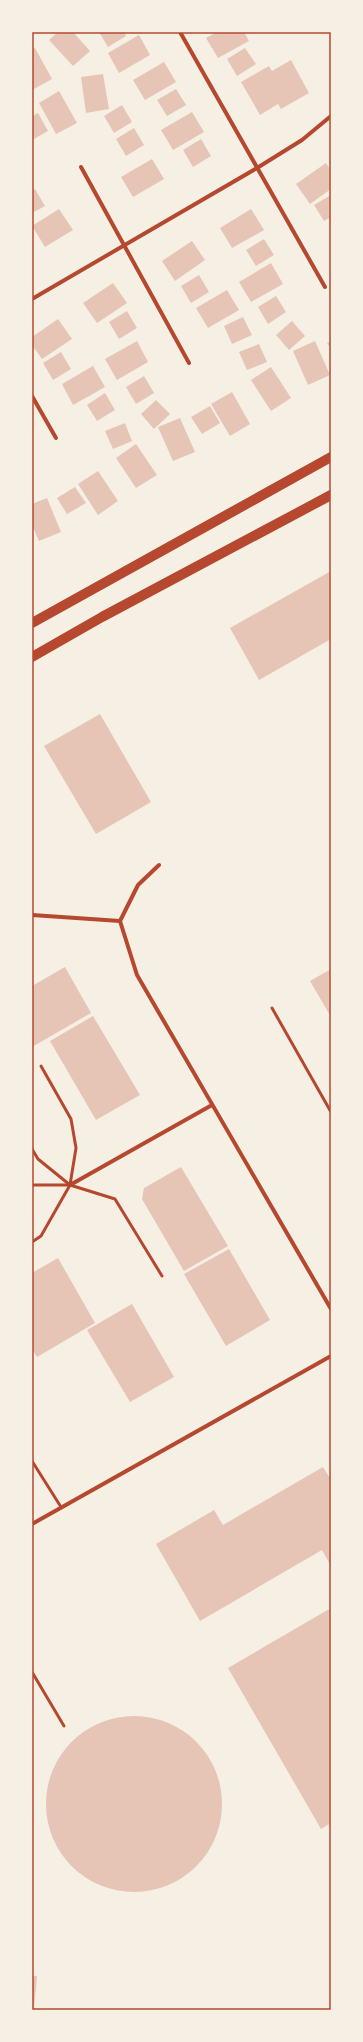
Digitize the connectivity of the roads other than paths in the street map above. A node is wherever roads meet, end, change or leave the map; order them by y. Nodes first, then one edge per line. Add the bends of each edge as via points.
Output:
1 (180, 32) edge
2 (331, 116) edge
3 (81, 167) dead end
4 (257, 168) junction
5 (124, 246) junction
6 (325, 286) dead end
7 (32, 299) edge
8 (189, 363) dead end
9 (32, 396) edge
10 (56, 438) dead end
11 (331, 457) edge
12 (331, 495) edge
13 (32, 623) edge
14 (32, 657) edge
15 (159, 865) dead end
16 (32, 915) edge
17 (120, 921) junction
18 (272, 1008) dead end
19 (41, 1066) dead end
20 (212, 1104) junction
21 (331, 1112) edge
22 (32, 1148) edge
23 (32, 1185) edge
24 (70, 1185) junction
25 (32, 1242) edge
26 (162, 1276) dead end
27 (331, 1309) edge
28 (331, 1356) edge
29 (32, 1461) edge
30 (61, 1507) junction
31 (32, 1524) edge
32 (32, 1672) edge
33 (64, 1726) dead end

1 - 4 street
2 - 4 street via 302,140
3 - 5 street
4 - 5 street
4 - 6 street
5 - 7 street
5 - 8 street
9 - 10 street
11 - 13 main road
12 - 14 main road
15 - 17 street via 138,885
16 - 17 street
17 - 20 street via 137,975
18 - 21 lane
19 - 24 lane via 71,1119 76,1148
20 - 24 street
20 - 27 street
22 - 24 lane via 38,1159
23 - 24 lane
24 - 25 lane via 41,1236
24 - 26 lane via 115,1199
28 - 30 street
29 - 30 lane
30 - 31 street
32 - 33 lane

